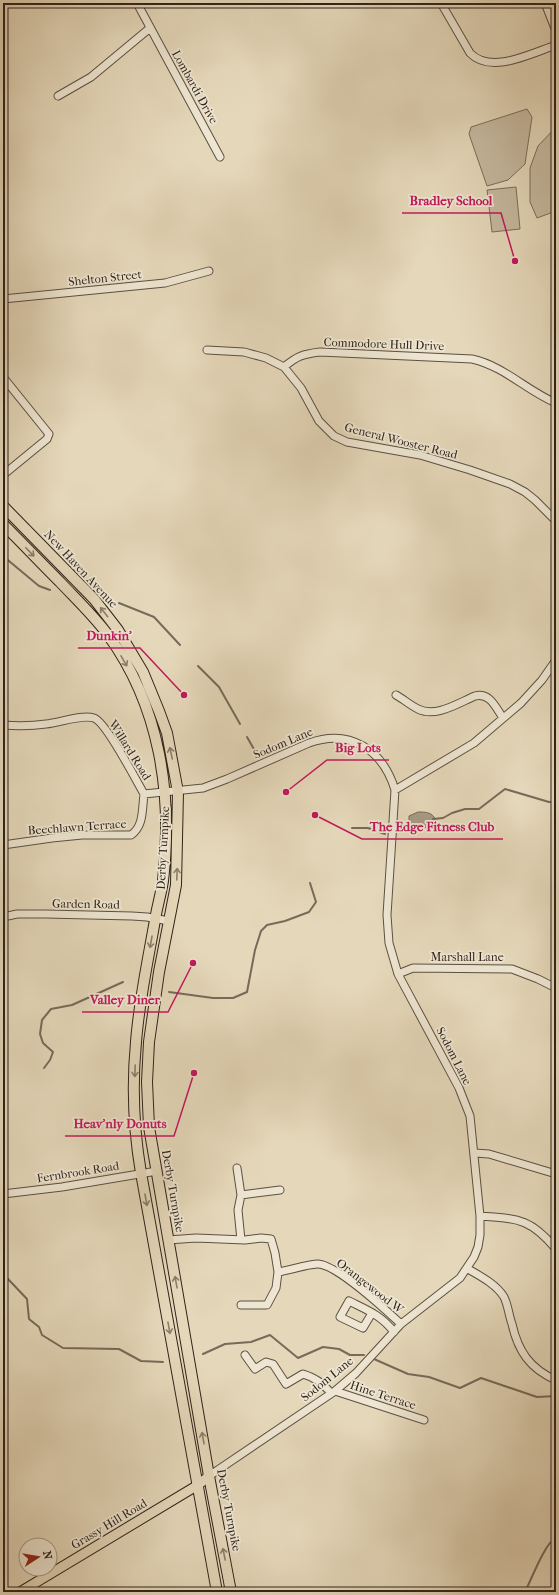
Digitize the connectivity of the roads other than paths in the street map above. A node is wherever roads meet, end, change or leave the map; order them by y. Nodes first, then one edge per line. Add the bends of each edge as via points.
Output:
1 (137, 3) edge
2 (441, 3) edge
3 (545, 3) edge
4 (150, 28) junction
5 (556, 31) edge
6 (556, 45) edge
7 (58, 96) dead end
8 (220, 157) dead end
9 (208, 271) dead end
10 (3, 299) edge
11 (207, 350) dead end
12 (284, 367) junction
13 (3, 377) edge
14 (556, 403) edge
15 (3, 475) edge
16 (3, 506) edge
17 (556, 521) edge
18 (3, 524) edge
19 (556, 660) edge
20 (396, 695) dead end
21 (503, 718) junction
22 (3, 725) edge
23 (395, 790) junction
24 (166, 792) junction
25 (178, 792) junction
26 (144, 794) junction
27 (3, 845) edge
28 (156, 914) junction
29 (3, 917) edge
30 (169, 917) junction
31 (398, 974) junction
32 (556, 988) edge
33 (154, 1153) junction
34 (475, 1153) junction
35 (139, 1155) junction
36 (237, 1168) dead end
37 (156, 1171) junction
38 (141, 1173) junction
39 (556, 1174) edge
40 (280, 1190) dead end
41 (3, 1194) edge
42 (242, 1195) junction
43 (480, 1216) junction
44 (168, 1240) junction
45 (242, 1240) junction
46 (556, 1248) edge
47 (468, 1268) junction
48 (278, 1272) junction
49 (241, 1305) dead end
50 (372, 1313) dead end
51 (401, 1324) junction
52 (394, 1332) junction
53 (245, 1355) dead end
54 (556, 1380) edge
55 (333, 1392) junction
56 (424, 1420) dead end
57 (210, 1476) junction
58 (198, 1485) junction
59 (20, 1592) edge
60 (217, 1592) edge
61 (231, 1592) edge

1 - 4 street, Lombardi Drive
2 - 6 street via 470,53 484,62 505,62
3 - 5 street
4 - 7 street via 90,77
4 - 8 street, Lombardi Drive
9 - 10 street, Shelton Street via 165,283
11 - 12 street via 244,352 266,358
12 - 14 street, Commodore Hull Drive via 304,353 320,352 472,359 498,368
12 - 17 street, General Wooster Road via 301,388 319,421 334,436 347,442 420,455 510,484 535,500
13 - 15 street via 49,434 47,439
25 -> 16 highway, New Haven Avenue via 167,733 132,651 94,599
18 -> 24 highway, New Haven Avenue via 84,607 108,635 121,656 148,714 160,756
19 - 21 street via 533,690
20 - 21 street via 417,708 433,712 482,694 489,698
21 - 23 street via 474,743
22 - 26 street, Willard Road via 47,724 85,717 95,718 102,724
23 - 25 street, Sodom Lane via 391,776 371,751 355,742 334,738 308,743 204,788
23 - 31 street, Sodom Lane via 387,915 389,943
24 - 25 street, Sodom Lane
24 - 26 street, Willard Road
24 - 28 highway, Derby Turnpike via 166,841
30 -> 25 highway, Derby Turnpike via 176,885
26 - 27 street, Beechlawn Terrace via 140,824 137,831 131,835 52,838
28 - 29 street, Garden Road via 21,914
28 - 30 highway
28 -> 35 highway, Derby Turnpike via 136,1042 135,1081
30 - 33 highway, Derby Turnpike via 149,1042 147,1089 149,1127
31 - 32 street, Marshall Lane via 413,968 512,969
31 - 34 street, Sodom Lane via 459,1088 470,1116
33 - 35 highway
33 - 37 highway, Derby Turnpike
34 - 39 street via 489,1154
34 - 43 street, Sodom Lane
35 - 38 highway, Derby Turnpike
36 - 42 street
37 - 38 street, Fernbrook Road
37 - 44 highway, Derby Turnpike
38 - 41 street, Fernbrook Road
38 -> 58 highway, Derby Turnpike
40 - 42 street
42 - 45 street via 238,1210
43 - 46 street via 514,1219 529,1224
43 - 47 street, Sodom Lane via 478,1247
44 - 45 street
57 -> 44 highway, Derby Turnpike
45 - 48 street via 271,1239
47 - 51 street, Sodom Lane via 460,1278
47 - 54 street via 501,1293 507,1304 520,1350 547,1376
48 - 49 street via 276,1288 267,1305
48 - 51 street, Orangewood W via 318,1264 330,1267 382,1306
50 - 52 street via 384,1320
51 - 52 street, Sodom Lane
52 - 55 street, Sodom Lane via 356,1373
53 - 55 street via 255,1370 266,1362 273,1364 286,1384 303,1374 322,1382
55 - 56 street, Hine Terrace
55 - 57 street, Sodom Lane
57 - 58 main road, Grassy Hill Road
61 -> 57 highway, Derby Turnpike
58 - 59 main road, Grassy Hill Road
58 - 60 highway, Derby Turnpike

